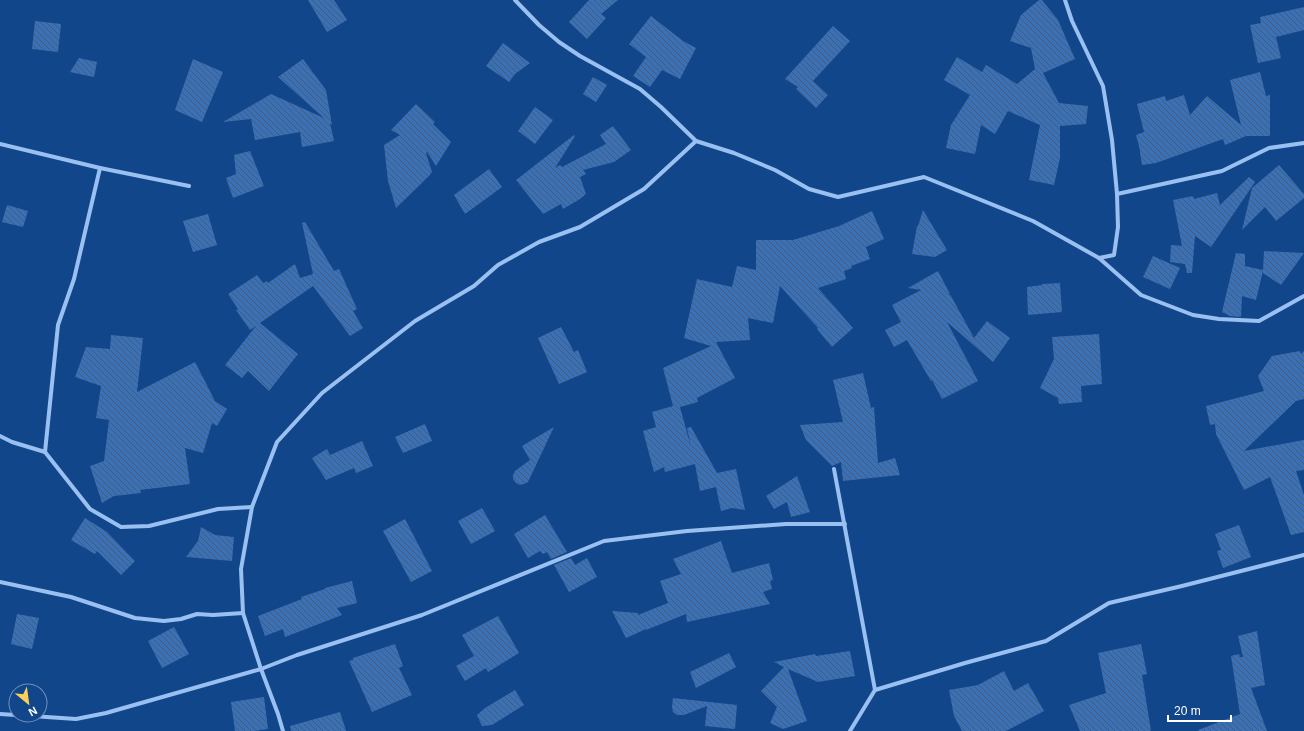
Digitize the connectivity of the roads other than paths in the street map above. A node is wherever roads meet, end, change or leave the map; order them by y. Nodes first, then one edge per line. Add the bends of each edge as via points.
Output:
1 (515, 0) edge
2 (1065, 0) edge
3 (696, 141) junction
4 (1304, 143) edge
5 (0, 144) edge
6 (100, 168) junction
7 (189, 186) dead end
8 (1117, 194) junction
9 (1100, 258) junction
10 (1304, 296) edge
11 (0, 436) edge
12 (45, 452) junction
13 (834, 469) dead end
14 (252, 507) junction
15 (845, 524) junction
16 (1304, 555) edge
17 (0, 582) edge
18 (243, 613) junction
19 (261, 669) junction
20 (875, 690) junction
21 (48, 717) edge
22 (283, 731) edge
23 (850, 731) edge

1 - 3 street via 559,42 640,89
2 - 8 street via 1072,21 1103,86
3 - 9 street via 775,170 809,189 838,197 924,177 1033,221
3 - 14 street via 644,189 580,227 539,242 498,264 474,286 415,322 322,393 277,442
4 - 8 street via 1269,148 1222,171
5 - 6 street
6 - 7 street
6 - 12 street via 74,279 58,325
8 - 9 street via 1118,227 1114,255
9 - 10 street via 1141,295 1193,315 1259,321
11 - 12 street
12 - 14 street via 90,509 121,527 148,526 218,508
13 - 15 street
14 - 18 street via 241,569
15 - 19 street via 786,524 687,531 604,541 422,614
15 - 20 street
16 - 20 street via 1108,603 1046,640
17 - 18 street via 71,597 135,618 164,621 197,614
18 - 19 street
19 - 21 street via 106,713 76,719
19 - 22 street
20 - 23 street

